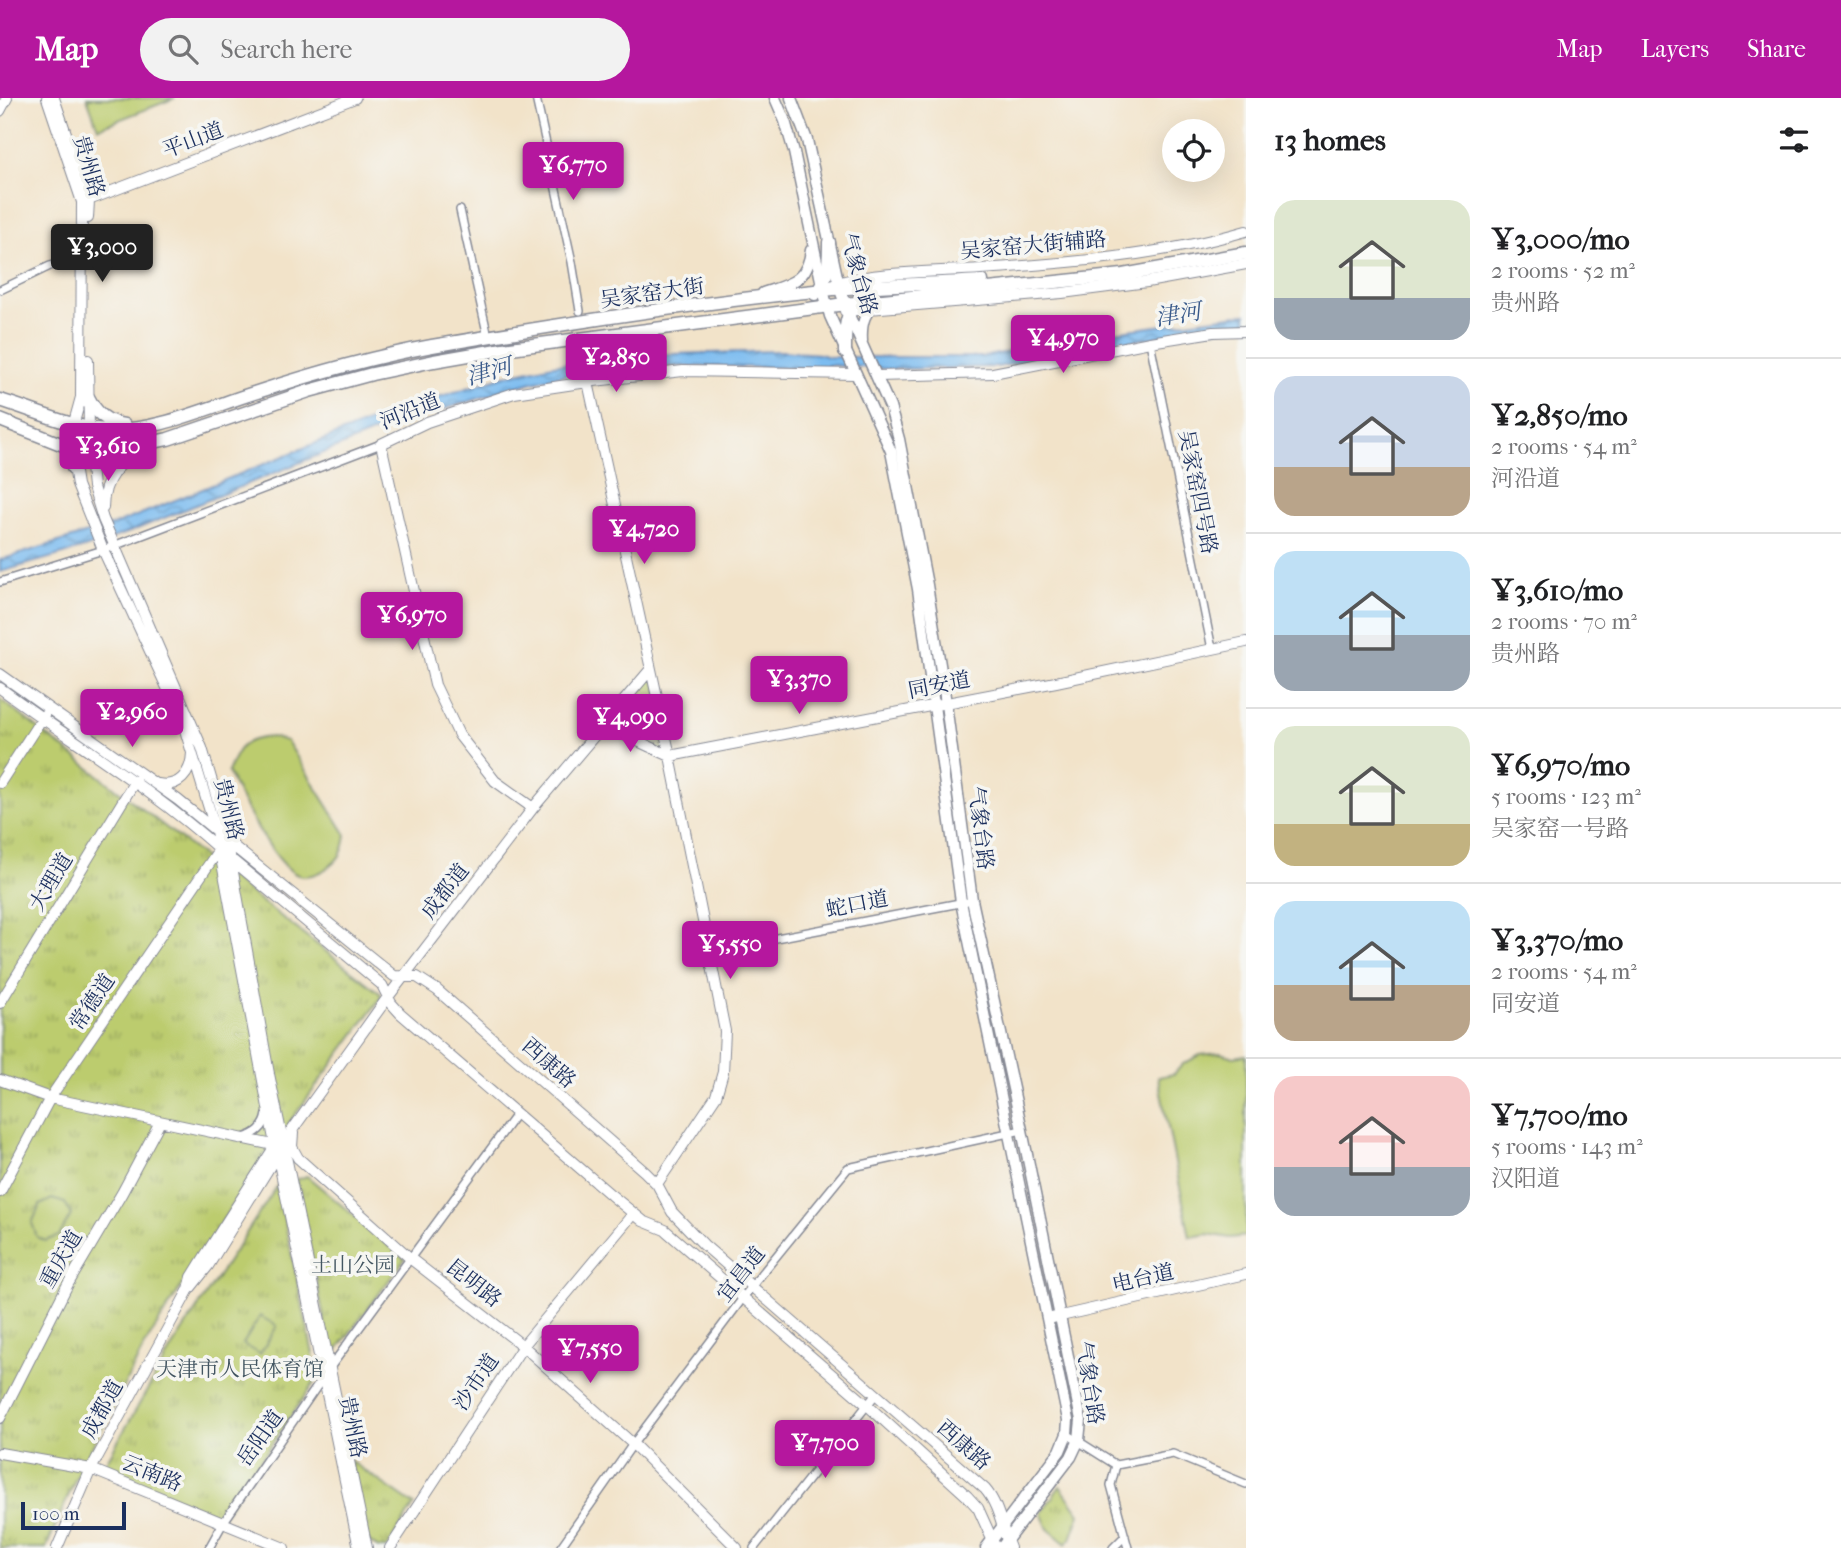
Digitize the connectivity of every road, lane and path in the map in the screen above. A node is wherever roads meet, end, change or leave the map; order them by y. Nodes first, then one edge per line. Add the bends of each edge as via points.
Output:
1 (47, 98) edge
2 (54, 98) edge
3 (355, 98) edge
4 (536, 98) edge
5 (775, 98) edge
6 (791, 98) edge
7 (3, 99) edge
8 (0, 111) edge
9 (85, 201) junction
10 (460, 210) dead end
11 (1246, 231) edge
12 (812, 240) junction
13 (829, 242) junction
14 (1246, 246) edge
15 (1246, 253) edge
16 (84, 258) junction
17 (1246, 264) edge
18 (827, 270) junction
19 (934, 284) junction
20 (989, 285) junction
21 (842, 287) junction
22 (821, 289) junction
23 (0, 290) edge
24 (893, 299) junction
25 (741, 300) junction
26 (827, 307) junction
27 (852, 307) junction
28 (868, 310) junction
29 (580, 311) dead end
30 (782, 312) junction
31 (1246, 331) edge
32 (488, 337) junction
33 (1150, 342) junction
34 (863, 347) junction
35 (845, 352) junction
36 (854, 373) junction
37 (875, 374) junction
38 (588, 382) junction
39 (85, 397) junction
40 (0, 400) edge
41 (0, 419) edge
42 (73, 426) junction
43 (142, 427) junction
44 (168, 439) junction
45 (89, 440) junction
46 (381, 444) junction
47 (73, 468) joint
48 (103, 519) junction
49 (114, 546) junction
50 (103, 551) junction
51 (0, 582) edge
52 (1246, 642) edge
53 (1212, 649) junction
54 (650, 670) junction
55 (0, 676) edge
56 (0, 688) edge
57 (940, 704) junction
58 (45, 713) junction
59 (603, 725) junction
60 (190, 742) junction
61 (670, 756) junction
62 (135, 781) junction
63 (0, 783) edge
64 (153, 783) junction
65 (533, 808) junction
66 (216, 831) junction
67 (224, 846) junction
68 (232, 860) junction
69 (966, 901) junction
70 (708, 951) junction
71 (402, 977) junction
72 (388, 997) junction
73 (0, 1003) edge
74 (0, 1080) edge
75 (50, 1098) junction
76 (268, 1110) junction
77 (517, 1113) junction
78 (160, 1122) junction
79 (293, 1129) junction
80 (1022, 1130) junction
81 (1009, 1133) junction
82 (242, 1139) junction
83 (279, 1150) junction
84 (283, 1182) junction
85 (261, 1184) junction
86 (657, 1184) junction
87 (0, 1192) edge
88 (634, 1214) junction
89 (411, 1259) junction
90 (1246, 1275) edge
91 (752, 1286) junction
92 (188, 1291) junction
93 (744, 1298) junction
94 (1053, 1317) junction
95 (523, 1346) junction
96 (326, 1374) junction
97 (876, 1394) junction
98 (866, 1404) junction
99 (0, 1418) edge
100 (1067, 1434) junction
101 (1079, 1440) junction
102 (633, 1444) junction
103 (0, 1453) edge
104 (1116, 1465) junction
105 (90, 1469) junction
106 (1246, 1483) edge
107 (223, 1523) junction
108 (1002, 1529) junction
109 (1125, 1536) junction
110 (999, 1545) edge
111 (57, 1548) edge
112 (209, 1548) edge
113 (284, 1548) edge
114 (359, 1548) edge
115 (367, 1548) edge
116 (390, 1548) edge
117 (560, 1548) edge
118 (737, 1548) edge
119 (754, 1548) edge
120 (1113, 1548) edge
121 (1128, 1548) edge

1 - 9 street, 贵州路
2 - 9 street, 贵州路
3 - 9 street, 平山道
4 - 29 street
5 - 12 main road, 气象台路 via 789,132
6 - 13 main road, 气象台路 via 807,140
7 - 8 street
9 - 16 street, 贵州路
10 - 32 street
11 - 21 street, 吴家窑大街辅路 via 1069,263 867,277
12 - 18 main road
12 - 22 main road, 气象台路
12 - 25 main road via 810,262 799,279
13 - 18 highway
13 - 21 main road, 气象台路
14 - 20 highway, 吴家窑大街
15 - 20 highway, 吴家窑大街 via 1123,275
16 - 23 street via 50,267
16 - 39 street, 贵州路
17 - 28 street via 1062,293
18 - 21 main road
18 - 22 highway
19 - 20 highway, 吴家窑大街
19 - 21 highway, 吴家窑大街
19 - 27 highway
20 - 24 highway, 吴家窑大街
21 - 22 highway, 吴家窑大街
21 - 27 main road
21 - 27 main road, 气象台路
22 - 25 highway, 吴家窑大街
22 - 26 main road, 气象台路
22 - 30 highway
24 - 27 highway, 吴家窑大街
24 - 28 main road via 875,303
25 - 32 highway, 吴家窑大街
26 - 27 highway, 吴家窑大街
26 - 30 highway, 吴家窑大街
26 - 35 main road, 气象台路
27 - 28 street
27 - 34 main road, 气象台路
27 - 35 highway
28 - 34 main road via 862,324
30 - 44 highway, 吴家窑大街 via 503,349 372,374
31 - 33 street
32 - 43 highway, 吴家窑大街 via 370,359
33 - 37 street via 993,373
33 - 53 street, 吴家窑四号路
34 - 37 main road, 气象台路
35 - 36 main road, 气象台路
36 - 38 street, 河沿道 via 683,371
36 - 57 main road, 气象台路 via 891,451
37 - 57 main road, 气象台路 via 900,439 927,585
38 - 46 street, 河沿道 via 514,393 427,422
38 - 54 street
39 - 42 street, 贵州路
39 - 43 highway via 111,422
39 - 45 street, 贵州路
40 - 42 highway, 吴家窑大街
41 - 45 highway
42 - 45 highway, 吴家窑大街
42 - 45 street, 贵州路
43 - 45 highway, 吴家窑大街
44 - 45 highway, 吴家窑大街 via 131,447
44 - 48 street via 136,453 111,474 104,491
45 - 47 highway
45 - 48 street, 贵州路 via 93,487
46 - 49 street, 河沿道
46 - 65 street via 435,685 459,735 495,781
47 - 50 street, 贵州路
48 - 49 street, 贵州路
49 - 50 street, 河沿道
49 - 67 street, 贵州路 via 202,748 217,795
50 - 51 street, 河沿道
50 - 60 street, 贵州路
52 - 53 street, 同安道
53 - 57 street, 同安道
54 - 59 street, 成都道
54 - 61 street
55 - 58 street, 西康路
56 - 58 street, 西康路
57 - 61 street, 同安道
57 - 69 main road, 气象台路
58 - 62 street, 西康路
58 - 63 street
58 - 64 street, 西康路
59 - 61 street
59 - 65 street, 成都道
60 - 64 street via 191,764 182,779 167,786
60 - 66 street, 贵州路
61 - 70 street
62 - 67 street, 西康路
62 - 73 street, 大理道
64 - 66 street, 西康路
65 - 71 street, 成都道
66 - 67 street, 西康路
67 - 68 street, 贵州路
67 - 71 street, 西康路 via 390,973
67 - 75 street, 常德道
67 - 76 street, 贵州路
68 - 72 street, 西康路 via 382,985
68 - 83 street, 贵州路
69 - 70 street, 蛇口道
69 - 80 main road, 气象台路
69 - 81 main road, 气象台路
70 - 86 street via 724,1031 723,1072 712,1104
71 - 72 street, 成都道
71 - 86 street, 西康路 via 418,977 437,990
72 - 77 street, 西康路 via 400,1013
72 - 79 street, 成都道
74 - 75 street
75 - 78 street
75 - 87 street, 常德道
76 - 82 street via 260,1129
76 - 83 street, 贵州路
77 - 88 street, 西康路
77 - 89 street, 岳阳道
78 - 82 street
78 - 99 street, 重庆道 via 68,1284
79 - 83 street, 成都道
79 - 89 street, 昆明路 via 292,1147 298,1158
80 - 81 street, 宜昌道
80 - 94 main road, 气象台路
81 - 91 street, 宜昌道 via 848,1168
81 - 94 main road, 气象台路
82 - 83 street
83 - 84 street, 贵州路
83 - 85 street, 成都道
83 - 92 street, 成都道 via 205,1256
83 - 96 street, 贵州路
84 - 85 street via 273,1178
84 - 96 street, 贵州路
85 - 92 street, 成都道
86 - 91 street, 西康路 via 672,1212
88 - 93 street, 西康路 via 665,1230
88 - 95 street, 沙市道
89 - 95 street, 昆明路
89 - 96 street, 岳阳道
90 - 94 street, 电台道
91 - 93 street, 宜昌道
91 - 97 street, 西康路
92 - 105 street, 成都道
93 - 98 street, 西康路
93 - 102 street, 宜昌道
94 - 100 main road, 气象台路
94 - 101 main road, 气象台路 via 1081,1420
95 - 102 street, 昆明路
95 - 116 street, 沙市道
96 - 107 street, 岳阳道
96 - 114 street, 贵州路
96 - 115 street, 贵州路
97 - 98 street
97 - 108 street, 西康路 via 985,1489
98 - 110 street, 西康路 via 972,1501
98 - 119 street
100 - 101 street
100 - 108 main road, 气象台路 via 1060,1451
101 - 104 street
101 - 110 main road, 气象台路 via 1070,1458
102 - 117 street, 宜昌道
102 - 118 street, 昆明路
103 - 105 street, 云南路
104 - 106 street via 1173,1454
104 - 109 street via 1111,1485
105 - 107 street, 云南路
105 - 111 street, 成都道
107 - 112 street, 岳阳道
107 - 113 street, 云南路
108 - 110 main road, 气象台路
109 - 120 street
109 - 121 street

